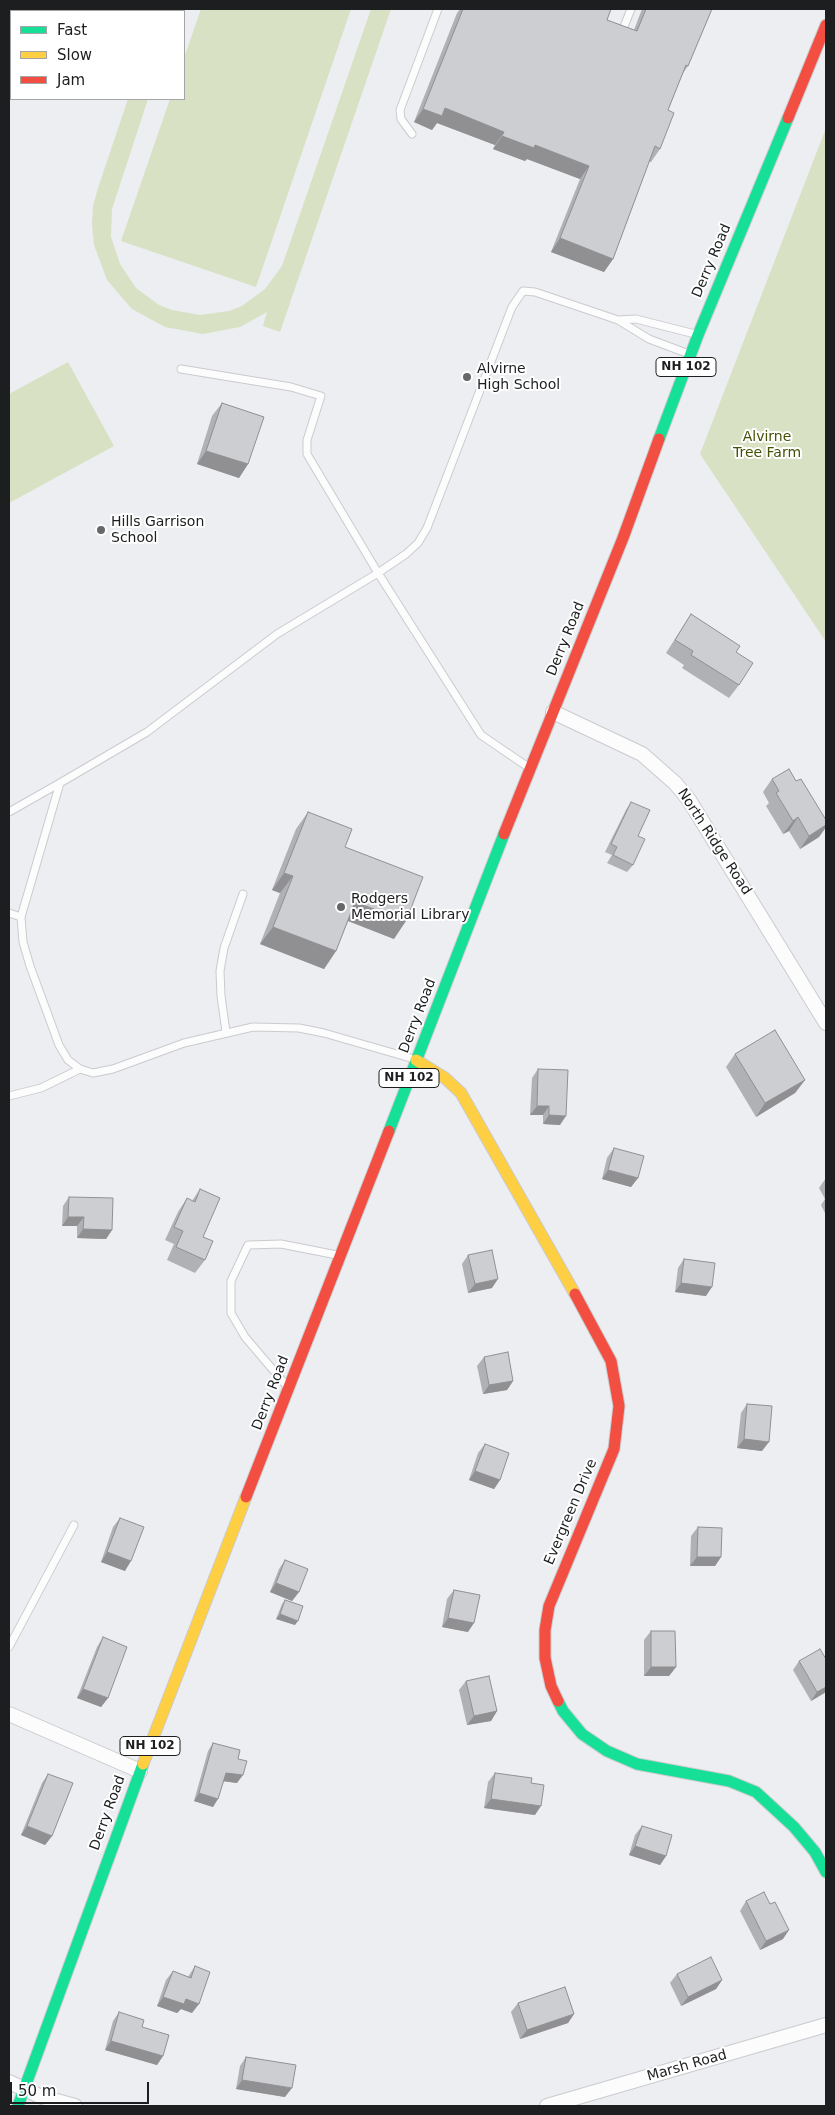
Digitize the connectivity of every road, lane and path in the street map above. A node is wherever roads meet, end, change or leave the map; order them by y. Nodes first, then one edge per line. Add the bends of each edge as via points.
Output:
1 (438, 9) edge
2 (631, 9) edge
3 (826, 26) edge
4 (620, 36) edge
5 (412, 134) dead end
6 (618, 320) junction
7 (698, 335) junction
8 (690, 355) junction
9 (181, 369) dead end
10 (378, 573) junction
11 (553, 712) junction
12 (530, 768) junction
13 (60, 783) junction
14 (9, 812) edge
15 (244, 894) dead end
16 (9, 914) edge
17 (21, 918) junction
18 (826, 1023) edge
19 (226, 1032) junction
20 (416, 1060) junction
21 (80, 1069) junction
22 (9, 1096) edge
23 (340, 1255) junction
24 (289, 1388) junction
25 (74, 1525) dead end
26 (9, 1647) edge
27 (9, 1714) edge
28 (140, 1771) junction
29 (826, 1872) edge
30 (826, 2025) edge
31 (9, 2082) edge
32 (24, 2089) junction
33 (18, 2106) edge
34 (75, 2106) edge
35 (547, 2106) edge

1 - 5 lane via 400,110 401,119
2 - 4 lane
3 - 7 main road, Derry Road / NH 102
6 - 7 lane via 645,321
6 - 8 lane via 649,338
6 - 10 lane via 535,292 523,291 516,298 427,528 418,543
7 - 8 main road, Derry Road / NH 102
8 - 11 main road, Derry Road / NH 102 via 623,538
9 - 10 lane via 291,387 321,396 307,440 307,454
10 - 12 lane via 481,735
10 - 13 lane via 277,634 147,732
11 - 12 main road, Derry Road / NH 102
11 - 18 street, North Ridge Road via 642,754 675,783 689,800
12 - 20 main road, Derry Road / NH 102
13 - 14 lane
13 - 17 lane
15 - 19 lane via 224,948 220,971
16 - 17 lane
17 - 21 lane via 30,966 59,1045 68,1060
19 - 20 lane via 252,1027 300,1028
19 - 21 lane via 184,1043 113,1069 93,1073
20 - 23 main road, Derry Road / NH 102
20 - 29 main road, Evergreen Drive via 445,1078 461,1093 602,1341 617,1385 620,1406 614,1449 549,1606 545,1658 551,1686 562,1711 582,1734 606,1751 630,1761 730,1781 756,1792 794,1827 815,1852
21 - 22 lane via 41,1088
23 - 24 main road, Derry Road / NH 102
23 - 24 lane via 281,1244 248,1245 231,1281 230,1313 245,1337
24 - 28 main road, Derry Road / NH 102
25 - 26 lane
27 - 28 street
28 - 32 main road, Derry Road / NH 102
30 - 35 street, Marsh Road
31 - 32 street
32 - 33 main road, Derry Road / NH 102
32 - 34 street

